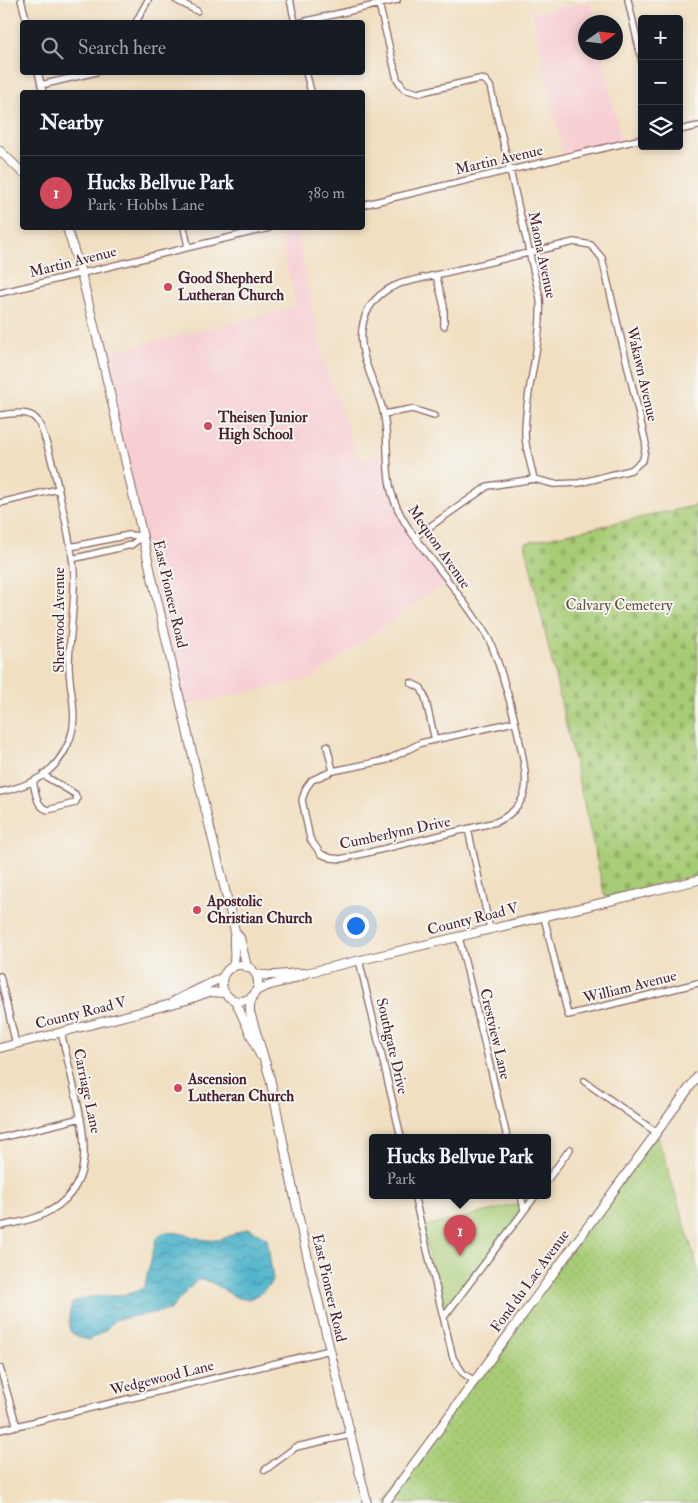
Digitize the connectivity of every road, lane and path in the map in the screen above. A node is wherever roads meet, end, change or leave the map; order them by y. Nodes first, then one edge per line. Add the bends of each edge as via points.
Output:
1 (21, 0) edge
2 (148, 0) edge
3 (176, 0) edge
4 (290, 0) edge
5 (397, 0) edge
6 (628, 0) edge
7 (378, 2) edge
8 (197, 11) dead end
9 (26, 20) edge
10 (137, 20) edge
11 (295, 20) edge
12 (310, 20) edge
13 (642, 60) edge
14 (39, 75) edge
15 (83, 75) edge
16 (307, 75) edge
17 (41, 85) junction
18 (42, 90) edge
19 (310, 90) edge
20 (698, 126) edge
21 (683, 129) edge
22 (638, 140) edge
23 (0, 151) edge
24 (20, 170) edge
25 (510, 170) junction
26 (365, 204) edge
27 (68, 230) edge
28 (184, 230) edge
29 (260, 230) edge
30 (188, 246) junction
31 (530, 253) junction
32 (81, 273) junction
33 (436, 275) junction
34 (0, 293) edge
35 (444, 326) dead end
36 (384, 414) junction
37 (0, 416) edge
38 (434, 416) dead end
39 (534, 479) junction
40 (58, 489) junction
41 (0, 503) edge
42 (143, 536) junction
43 (415, 537) junction
44 (70, 547) junction
45 (72, 559) junction
46 (411, 683) dead end
47 (514, 722) junction
48 (435, 740) junction
49 (326, 746) dead end
50 (333, 770) junction
51 (43, 776) junction
52 (33, 782) junction
53 (0, 792) edge
54 (468, 829) junction
55 (698, 880) edge
56 (544, 917) junction
57 (490, 929) junction
58 (235, 931) junction
59 (459, 937) junction
60 (359, 960) junction
61 (247, 967) junction
62 (232, 968) junction
63 (306, 973) junction
64 (256, 974) junction
65 (223, 977) junction
66 (0, 979) edge
67 (698, 983) edge
68 (226, 993) junction
69 (255, 994) junction
70 (235, 1000) junction
71 (168, 1004) junction
72 (61, 1032) junction
73 (16, 1044) junction
74 (0, 1048) edge
75 (698, 1076) edge
76 (270, 1078) junction
77 (584, 1081) dead end
78 (81, 1118) junction
79 (657, 1133) junction
80 (400, 1134) edge
81 (506, 1134) edge
82 (0, 1138) edge
83 (570, 1149) dead end
84 (551, 1175) edge
85 (415, 1199) edge
86 (521, 1199) edge
87 (533, 1199) edge
88 (524, 1210) junction
89 (0, 1226) edge
90 (444, 1317) junction
91 (330, 1350) junction
92 (0, 1368) edge
93 (474, 1381) junction
94 (17, 1427) junction
95 (0, 1430) edge
96 (350, 1435) junction
97 (264, 1470) dead end
98 (368, 1503) edge
99 (384, 1503) edge

1 - 9 street
2 - 10 street
3 - 8 street
4 - 11 street
5 - 7 street
6 - 13 street
7 - 12 street
7 - 25 street, Maona Avenue via 402,88 418,93 476,80 484,80 490,86
14 - 17 street
15 - 17 street
16 - 19 street
17 - 18 street
20 - 21 street
22 - 25 street, Martin Avenue
23 - 24 main road
25 - 26 street, Martin Avenue
25 - 31 street, Maona Avenue
27 - 32 main road, East Pioneer Road
28 - 30 street
29 - 30 street, Martin Avenue
30 - 32 street, Martin Avenue
31 - 33 street, Mequon Avenue
31 - 39 street, Maona Avenue via 540,304 526,425 526,444
31 - 39 street, Wakawn Avenue via 580,242 591,245 600,254 646,449 642,463 628,472 572,484
32 - 34 street, Martin Avenue
32 - 42 main road, East Pioneer Road
33 - 35 street via 444,306
33 - 36 street, Mequon Avenue via 388,289 373,302 364,318 362,347
36 - 38 street via 412,410
36 - 43 street, Mequon Avenue via 391,491 400,515
37 - 40 street, Sherwood Avenue via 23,414 36,418 47,444
39 - 43 street via 484,488
40 - 41 street
40 - 44 street, Sherwood Avenue
42 - 44 street via 129,535
42 - 45 street via 131,544
42 - 58 main road, East Pioneer Road
43 - 47 street, Mequon Avenue via 492,645 503,673
44 - 45 street, Sherwood Avenue
45 - 51 street, Sherwood Avenue via 74,588 69,661 75,721 65,750
46 - 48 street via 421,688 425,697
47 - 48 street, Cumberlynn Drive
47 - 54 street, Mequon Avenue via 526,776 522,798 515,810 504,818
48 - 50 street, Cumberlynn Drive via 417,744 382,761
49 - 50 street
50 - 54 street, Cumberlynn Drive via 310,782 302,800 312,843 327,857 344,858
51 - 52 street, Sherwood Avenue
51 - 52 street via 75,794 75,802 44,810 38,802
52 - 53 street, Sherwood Avenue
54 - 57 street
55 - 56 main road, County Road V
56 - 57 main road, County Road V
56 - 67 street, William Avenue via 568,1015
57 - 59 main road, County Road V
58 - 61 main road via 240,938
58 - 62 main road, East Pioneer Road
59 - 60 main road, County Road V
59 - 81 street, Crestview Lane
60 - 63 main road, County Road V
60 - 80 street, Southgate Drive
61 - 62 main road
61 - 64 main road
62 - 65 main road
63 - 64 main road
63 - 69 main road, County Road V via 297,979 266,986
64 - 69 main road
65 - 68 main road
65 - 71 main road, County Road V
66 - 73 street
68 - 70 main road
68 - 71 main road, County Road V via 209,992
69 - 70 main road via 245,1001
69 - 76 main road via 250,1012
70 - 76 main road
71 - 72 main road, County Road V
72 - 73 main road, County Road V
72 - 78 street, Carriage Lane
73 - 74 main road, County Road V
75 - 79 main road, Fond du Lac Avenue
76 - 91 main road, East Pioneer Road
77 - 79 street
78 - 82 street
78 - 89 street, Carriage Lane via 85,1159 69,1194 44,1214
79 - 93 main road, Fond du Lac Avenue
83 - 84 street
85 - 90 street
86 - 88 street
87 - 88 street
88 - 90 street
90 - 93 street via 453,1358 463,1373
91 - 94 street, Wedgewood Lane
91 - 96 main road, East Pioneer Road
92 - 94 street
93 - 99 main road, Fond du Lac Avenue
94 - 95 street, Wedgewood Lane
96 - 97 street via 293,1449
96 - 98 main road, East Pioneer Road

